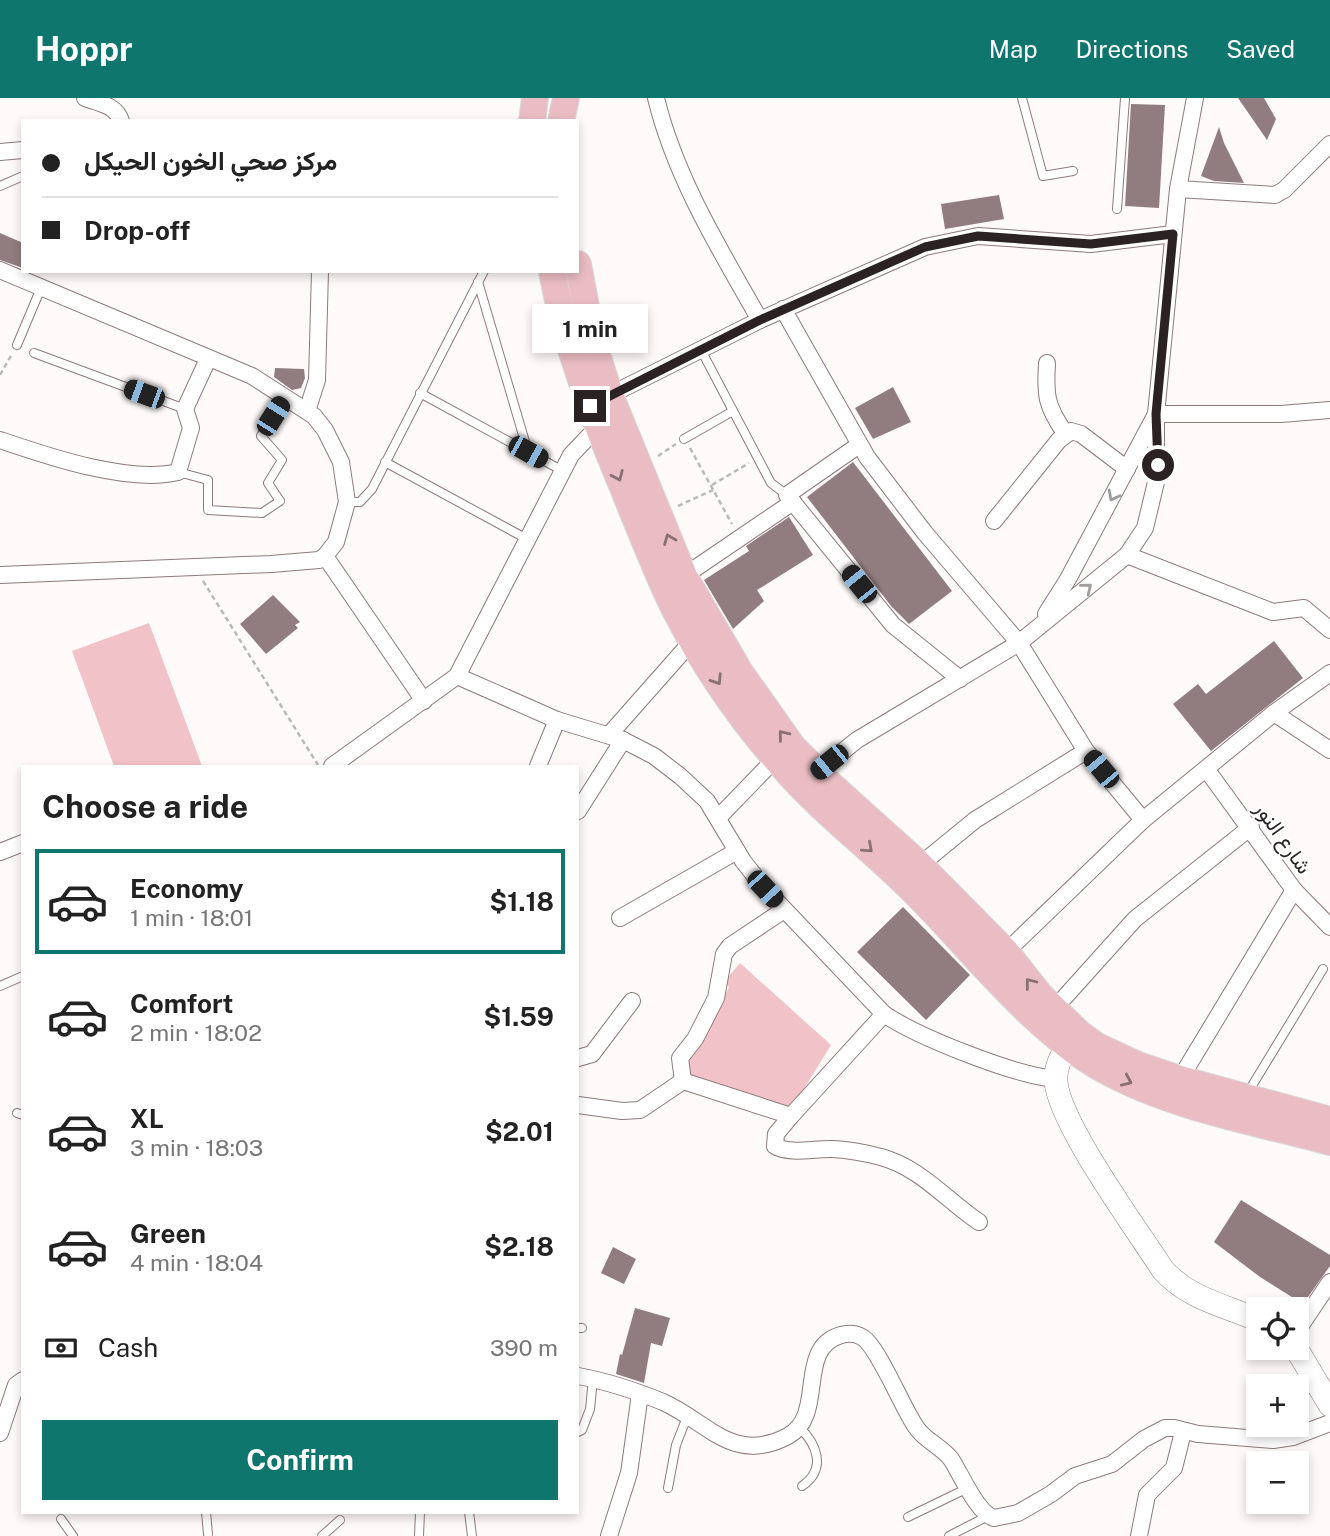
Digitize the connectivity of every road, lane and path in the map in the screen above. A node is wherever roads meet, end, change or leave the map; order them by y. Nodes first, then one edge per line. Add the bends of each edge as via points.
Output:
1 (85, 98) edge
2 (535, 98) edge
3 (566, 98) edge
4 (656, 98) edge
5 (1022, 98) edge
6 (1125, 98) edge
7 (1195, 98) edge
8 (120, 119) edge
9 (532, 119) edge
10 (561, 119) edge
11 (1330, 144) edge
12 (21, 150) edge
13 (0, 152) edge
14 (1073, 172) dead end
15 (21, 177) edge
16 (0, 186) edge
17 (1178, 189) junction
18 (1117, 209) dead end
19 (1173, 234) junction
20 (579, 269) edge
21 (0, 271) edge
22 (320, 273) edge
23 (483, 273) edge
24 (552, 273) edge
25 (478, 282) junction
26 (41, 288) junction
27 (783, 310) junction
28 (760, 320) junction
29 (17, 345) joint
30 (700, 348) junction
31 (34, 353) dead end
32 (208, 359) junction
33 (1046, 363) dead end
34 (0, 375) edge
35 (420, 393) junction
36 (286, 397) junction
37 (184, 409) junction
38 (1330, 410) edge
39 (307, 411) junction
40 (733, 411) junction
41 (605, 413) junction
42 (1156, 414) junction
43 (1065, 433) junction
44 (684, 439) junction
45 (0, 440) edge
46 (859, 445) junction
47 (528, 452) junction
48 (758, 458) junction
49 (385, 462) junction
50 (640, 467) junction
51 (1127, 469) junction
52 (563, 471) junction
53 (177, 472) junction
54 (712, 487) junction
55 (790, 499) junction
56 (347, 502) junction
57 (660, 515) junction
58 (994, 521) dead end
59 (740, 538) junction
60 (527, 539) junction
61 (1127, 555) junction
62 (325, 556) junction
63 (194, 566) junction
64 (0, 575) edge
65 (684, 576) junction
66 (1330, 630) edge
67 (1034, 631) junction
68 (693, 640) junction
69 (1019, 643) junction
70 (1330, 673) edge
71 (457, 676) junction
72 (960, 679) junction
73 (424, 701) junction
74 (1274, 713) junction
75 (557, 720) junction
76 (616, 738) junction
77 (1330, 750) edge
78 (1086, 751) junction
79 (775, 759) junction
80 (317, 765) edge
81 (333, 765) edge
82 (538, 765) edge
83 (1207, 770) junction
84 (817, 772) junction
85 (579, 809) edge
86 (718, 818) junction
87 (1143, 820) junction
88 (1251, 827) junction
89 (21, 844) edge
90 (737, 851) junction
91 (0, 852) edge
92 (920, 864) junction
93 (1294, 890) junction
94 (784, 910) junction
95 (621, 918) dead end
96 (1330, 927) edge
97 (1006, 952) junction
98 (1323, 969) dead end
99 (21, 977) edge
100 (0, 986) edge
101 (632, 1001) dead end
102 (1054, 1009) junction
103 (884, 1014) junction
104 (1068, 1045) junction
105 (579, 1058) edge
106 (1056, 1079) junction
107 (1180, 1079) junction
108 (683, 1081) junction
109 (1245, 1097) junction
110 (579, 1105) edge
111 (790, 1116) junction
112 (1330, 1120) edge
113 (1330, 1142) edge
114 (979, 1222) dead end
115 (1330, 1282) edge
116 (1309, 1313) edge
117 (1246, 1315) edge
118 (1303, 1360) edge
119 (585, 1377) edge
120 (19, 1383) edge
121 (0, 1392) edge
122 (640, 1394) junction
123 (1330, 1405) edge
124 (687, 1417) junction
125 (1330, 1423) edge
126 (799, 1427) junction
127 (579, 1432) edge
128 (1183, 1432) junction
129 (0, 1433) edge
130 (802, 1486) dead end
131 (668, 1488) dead end
132 (968, 1488) junction
133 (206, 1514) edge
134 (420, 1514) edge
135 (469, 1514) edge
136 (988, 1516) junction
137 (908, 1517) dead end
138 (61, 1518) dead end
139 (340, 1520) dead end
140 (208, 1534) dead end
141 (1144, 1535) edge
142 (73, 1536) edge
143 (322, 1536) edge
144 (419, 1536) edge
145 (472, 1536) edge
146 (609, 1536) edge
147 (949, 1536) edge

1 - 8 street via 112,107
2 - 9 main road
3 - 10 main road
4 - 28 street via 706,225
5 - 14 lane via 1042,176
6 - 18 lane
7 - 17 street
11 - 17 street via 1275,195
12 - 13 street
15 - 16 lane
17 - 19 street
19 - 27 street via 1091,244 994,236 943,242
19 - 42 street
20 - 41 main road
21 - 26 street
22 - 39 street via 317,380
23 - 25 lane
24 - 41 main road via 568,341
25 - 35 lane
25 - 47 lane
26 - 29 lane
26 - 32 street
27 - 28 street
27 - 46 street
28 - 30 street
29 - 34 path
30 - 40 lane
30 - 41 street
31 - 37 lane
32 - 36 street via 252,376
32 - 37 street
33 - 43 street via 1045,397
35 - 47 lane
35 - 49 lane
36 - 39 street
36 - 53 lane via 261,436 282,460 268,483 280,501 262,513 208,510 208,480
37 - 53 street via 191,428
38 - 42 street
39 - 56 street via 335,447
40 - 44 lane
40 - 48 lane
41 - 50 main road
41 - 52 street
41 -> 68 main road via 664,586
42 - 51 street
42 - 61 street via 1156,482 1145,528
43 - 51 street via 1081,434
43 - 58 street
44 - 50 path
44 - 54 path
45 - 53 street via 52,458 129,473
46 - 55 street
46 - 69 street via 925,533
47 - 52 lane
48 - 54 path
48 - 55 lane via 771,483
49 - 56 lane via 366,497
49 - 60 lane
50 - 57 main road
51 -> 67 street via 1061,593
52 - 60 street
54 - 57 path
54 - 59 path
55 - 59 street
55 - 72 street via 893,625
56 - 62 street via 336,542
65 -> 57 main road
59 - 65 street
60 - 71 street
61 - 66 street via 1273,612 1304,608
67 -> 61 street
62 - 63 street via 297,563
62 - 73 street
63 - 64 street
63 - 80 path
84 -> 65 main road via 757,699
67 - 69 street
68 - 76 street
68 -> 79 main road
69 - 72 street
69 - 78 street
70 - 74 street
71 - 73 street
71 - 75 street
72 - 84 street via 857,740
73 - 81 street
74 - 77 street
74 - 83 street
75 - 76 street
75 - 82 street
76 - 85 street
76 - 86 street via 680,775
78 - 87 street
78 - 92 street via 975,820
79 - 86 street
79 -> 104 main road via 812,799 904,880 1035,1017
83 - 87 street
83 - 88 street, شارع النور
84 - 92 main road
86 - 90 street
87 - 97 street
88 - 93 street, شارع النور
88 - 102 street via 1135,919
89 - 91 street
90 - 94 street
90 - 95 street
92 - 97 main road
93 - 96 street, شارع النور
93 - 107 street
94 - 103 street
94 - 108 street via 724,954 716,998 680,1058
102 -> 97 main road
98 - 109 lane
99 - 100 lane
101 - 105 street via 592,1054
102 - 107 main road via 1097,1046
103 - 106 street via 929,1038 1023,1073
103 - 111 street
104 - 106 main road
104 -> 113 main road via 1108,1072 1175,1100
106 - 117 main road via 1061,1101 1089,1155 1163,1270 1198,1297
107 - 109 main road
108 - 110 street via 640,1110
108 - 111 street
109 - 112 main road
111 - 114 street via 776,1134 779,1149 838,1149 891,1160 927,1180
115 - 116 street
118 - 123 main road
119 - 122 street
119 - 127 lane via 587,1417
120 - 121 street
120 - 129 street
122 - 124 street
122 - 146 street via 629,1473
124 - 126 street via 743,1446 776,1441
124 - 131 lane
125 - 128 street via 1273,1440
126 - 130 lane via 814,1444 817,1458 813,1477
126 - 132 street via 806,1415 820,1348 841,1335 858,1335 874,1353 916,1429 950,1458
128 - 136 street via 1174,1428 1155,1432 1112,1464 1074,1476 1018,1513
128 - 141 street via 1174,1468 1147,1495
132 - 136 street
132 - 137 lane
133 - 140 lane
134 - 144 lane
135 - 145 lane
136 - 147 lane
138 - 142 lane
139 - 143 lane

